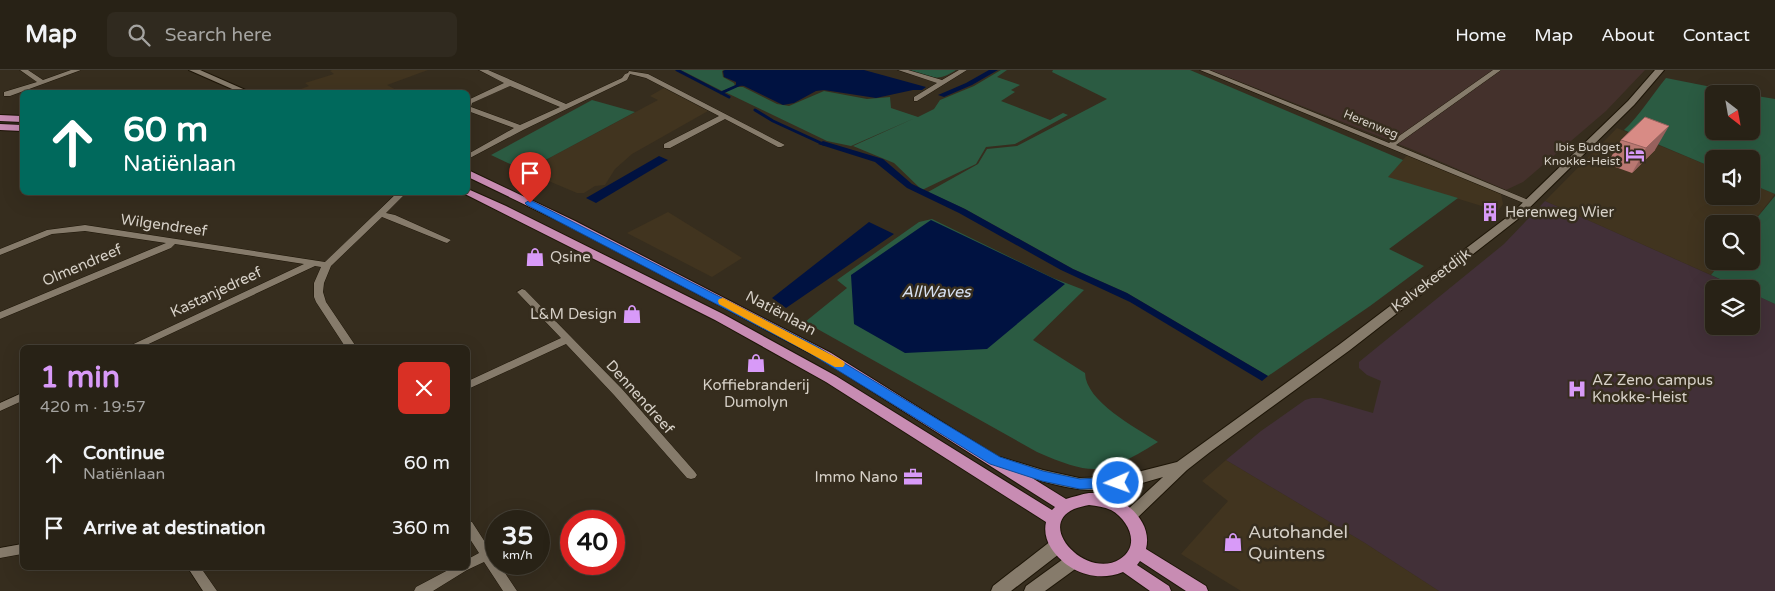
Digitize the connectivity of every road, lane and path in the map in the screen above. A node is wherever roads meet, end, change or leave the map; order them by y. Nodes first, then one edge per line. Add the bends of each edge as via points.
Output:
1 (23, 70) edge
2 (78, 70) edge
3 (193, 70) edge
4 (482, 70) edge
5 (900, 70) edge
6 (964, 70) edge
7 (1203, 70) edge
8 (1498, 70) edge
9 (1660, 70) edge
10 (629, 72) edge
11 (42, 82) junction
12 (510, 83) junction
13 (943, 83) junction
14 (241, 90) edge
15 (7, 94) dead end
16 (917, 99) dead end
17 (470, 102) edge
18 (566, 105) junction
19 (470, 108) edge
20 (725, 116) junction
21 (0, 118) edge
22 (20, 119) edge
23 (0, 127) edge
24 (20, 128) edge
25 (520, 128) junction
26 (1391, 144) junction
27 (781, 145) dead end
28 (667, 146) dead end
29 (470, 156) edge
30 (470, 174) edge
31 (470, 194) edge
32 (400, 195) edge
33 (1529, 202) junction
34 (379, 214) junction
35 (174, 240) junction
36 (447, 240) dead end
37 (0, 252) edge
38 (315, 263) junction
39 (328, 265) junction
40 (522, 292) dead end
41 (0, 316) edge
42 (566, 340) junction
43 (137, 345) edge
44 (350, 345) edge
45 (470, 384) edge
46 (20, 398) edge
47 (0, 407) edge
48 (995, 460) junction
49 (1182, 466) junction
50 (690, 475) dead end
51 (1065, 506) junction
52 (1130, 516) junction
53 (1054, 519) junction
54 (470, 529) edge
55 (1056, 546) junction
56 (20, 549) edge
57 (1138, 552) junction
58 (0, 553) edge
59 (485, 553) edge
60 (485, 556) edge
61 (1072, 562) junction
62 (470, 563) edge
63 (1125, 565) junction
64 (195, 570) edge
65 (458, 570) edge
66 (499, 575) edge
67 (210, 591) edge
68 (421, 591) edge
69 (510, 591) edge
70 (998, 591) edge
71 (1032, 591) edge
72 (1163, 591) edge
73 (1200, 591) edge

1 - 11 street
2 - 11 street
3 - 14 street
4 - 12 street
5 - 13 street
6 - 13 street
7 - 26 street, Herenweg
8 - 26 street
9 - 33 street, Kalvekeetdijk
10 - 18 street via 625,79 575,104
10 - 20 street via 648,76
11 - 15 street
12 - 17 street
12 - 18 street
13 - 16 street
18 - 25 street
19 - 25 street
20 - 27 street
20 - 28 street
21 - 22 main road
23 - 24 main road
25 - 29 street
26 - 33 street, Herenweg
30 - 48 main road, Natiënlaan via 784,334
31 - 53 main road via 710,313 831,379
32 - 34 street
33 - 49 street, Kalvekeetdijk via 1346,347
34 - 36 street
34 - 39 street
35 - 37 street, Wilgendreef via 85,228 50,232
35 - 38 street, Wilgendreef
35 - 41 street, Olmendreef via 168,246
38 - 39 street, Wilgendreef
38 - 43 street, Kastanjedreef
39 - 44 street via 319,279 318,295
40 - 42 street, Dennendreef
42 - 45 street
42 - 50 street, Dennendreef via 618,392
46 - 47 street
48 - 49 street, Kalvekeetdijk via 1042,476 1080,484 1118,483
48 - 51 main road, Natiënlaan
49 - 52 street, Kalvekeetdijk
51 - 52 main road via 1080,500 1098,500
51 - 53 main road
52 - 57 main road via 1140,537
53 - 55 main road via 1052,532
54 - 59 street
55 - 61 main road
55 - 70 street
56 - 58 street
57 - 63 main road
57 - 73 main road
60 - 62 street
61 - 63 main road via 1099,570
61 - 71 street
63 - 72 main road
64 - 67 street
65 - 68 street
66 - 69 street

